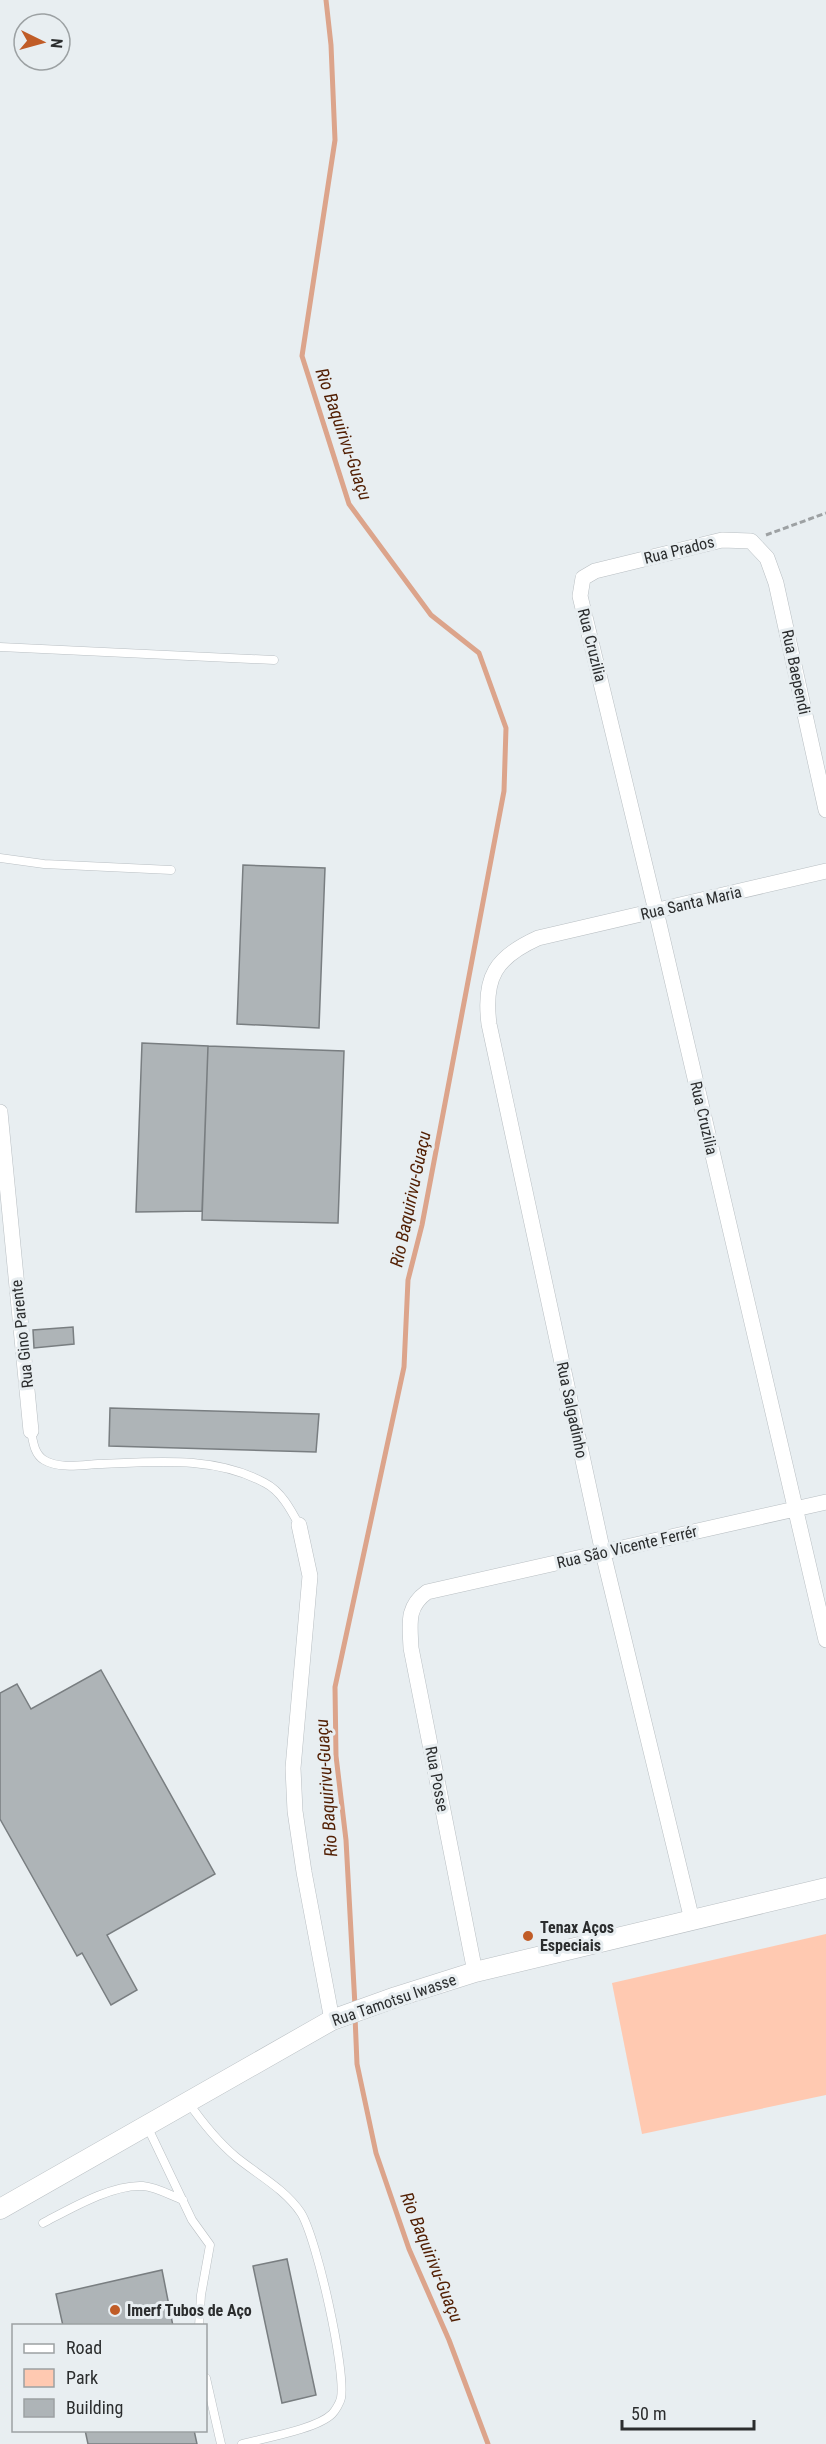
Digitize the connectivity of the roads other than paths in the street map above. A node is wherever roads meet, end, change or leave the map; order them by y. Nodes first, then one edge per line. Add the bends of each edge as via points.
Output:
1 (751, 541) joint
2 (580, 596) joint
3 (0, 647) edge
4 (274, 660) dead end
5 (826, 810) edge
6 (0, 858) edge
7 (171, 870) dead end
8 (826, 871) edge
9 (656, 911) junction
10 (556, 934) joint
11 (0, 1112) edge
12 (32, 1431) joint
13 (826, 1502) edge
14 (795, 1509) junction
15 (299, 1525) joint
16 (603, 1552) junction
17 (427, 1592) joint
18 (826, 1640) edge
19 (826, 1888) edge
20 (692, 1920) junction
21 (476, 1972) junction
22 (334, 2019) junction
23 (188, 2102) junction
24 (147, 2126) junction
25 (183, 2200) junction
26 (0, 2209) edge
27 (43, 2223) dead end
28 (199, 2324) edge
29 (207, 2382) edge
30 (221, 2444) edge
31 (242, 2444) edge

1 - 2 street, Rua Prados via 722,540 595,571 582,578
1 - 5 street, Rua Baependi via 767,558 776,583
2 - 9 street, Rua Cruzilia
3 - 4 lane
6 - 7 lane
8 - 9 street, Rua Santa Maria
9 - 10 street, Rua Santa Maria
9 - 14 street, Rua Cruzilia
10 - 16 street, Rua Salgadinho via 538,938 505,956 488,986 486,1003
11 - 12 street, Rua Gino Parente
12 - 15 lane, Rua Gino Parente via 35,1450 42,1459 64,1466 182,1462 225,1468 267,1483 289,1505
13 - 14 street, Rua São Vicente Ferrér
14 - 16 street, Rua São Vicente Ferrér
14 - 18 street, Rua Cruzilia
15 - 22 street via 310,1576 293,1768 295,1811
16 - 17 street, Rua São Vicente Ferrér
16 - 20 street, Rua Salgadinho
17 - 21 street, Rua Posse via 412,1610 411,1648
19 - 20 street, Rua Tamotsu Iwasse
20 - 21 street, Rua Tamotsu Iwasse
21 - 22 street, Rua Tamotsu Iwasse
22 - 23 street, Rua Tamotsu Iwasse
23 - 24 street, Rua Tamotsu Iwasse
23 - 31 lane via 217,2139 284,2193 300,2213 311,2234 340,2372 341,2400 332,2414 313,2425
24 - 25 lane
24 - 26 street, Rua Tamotsu Iwasse
25 - 27 lane via 151,2187 133,2187 91,2199
25 - 28 lane via 210,2245
29 - 30 lane

